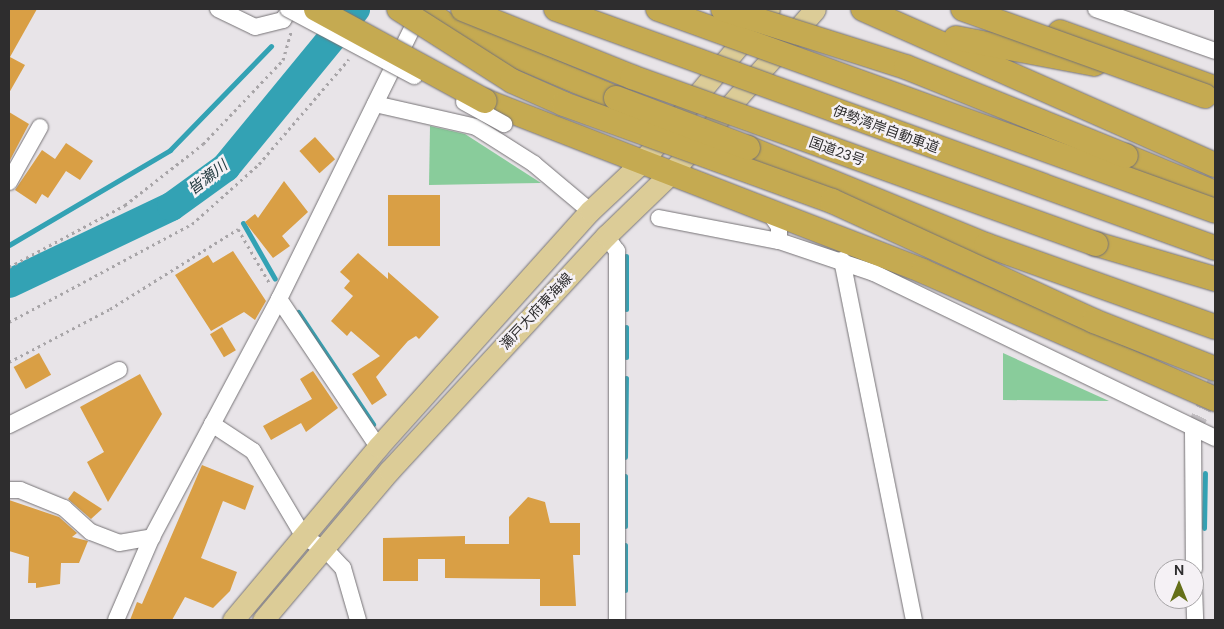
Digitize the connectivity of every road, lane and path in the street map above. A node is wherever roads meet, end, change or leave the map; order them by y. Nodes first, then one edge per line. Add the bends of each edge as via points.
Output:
1 (218, 9) edge
2 (316, 9) edge
3 (399, 9) edge
4 (423, 9) edge
5 (463, 9) edge
6 (556, 9) edge
7 (658, 9) edge
8 (724, 9) edge
9 (769, 9) edge
10 (815, 9) edge
11 (863, 9) edge
12 (963, 9) edge
13 (990, 9) edge
14 (1099, 9) edge
15 (287, 13) edge
16 (906, 27) junction
17 (1215, 51) edge
18 (352, 55) dead end
19 (1215, 89) edge
20 (1215, 101) edge
21 (375, 104) junction
22 (40, 127) dead end
23 (534, 164) junction
24 (639, 165) junction
25 (1215, 165) edge
26 (668, 176) junction
27 (9, 182) edge
28 (1215, 193) edge
29 (590, 211) junction
30 (1215, 211) edge
31 (771, 215) junction
32 (659, 218) dead end
33 (606, 236) junction
34 (779, 241) junction
35 (1215, 248) edge
36 (879, 254) junction
37 (842, 260) junction
38 (9, 266) edge
39 (1215, 279) edge
40 (279, 300) junction
41 (9, 322) edge
42 (1215, 329) edge
43 (9, 362) edge
44 (1215, 369) edge
45 (119, 370) dead end
46 (1215, 398) edge
47 (212, 424) junction
48 (9, 425) edge
49 (1193, 431) junction
50 (1215, 438) edge
51 (378, 446) junction
52 (9, 490) edge
53 (152, 537) junction
54 (304, 537) junction
55 (326, 550) junction
56 (1194, 559) edge
57 (116, 620) edge
58 (233, 620) edge
59 (263, 620) edge
60 (358, 620) edge
61 (617, 620) edge
62 (914, 620) edge

1 - 15 street via 255,27
2 - 24 highway, bridge via 485,101
3 - 44 highway, bridge via 512,81 564,104 832,201 1094,321
4 - 21 street
4 - 42 highway, bridge via 450,28 616,98 986,245
5 - 39 highway, 国道23号, bridge via 632,77 1096,244
6 - 35 highway, 伊勢湾岸自動車道, bridge
7 - 30 highway, bridge
8 - 28 highway, bridge via 906,67
9 - 24 main road, 瀬戸大府東海線
10 - 26 main road, 瀬戸大府東海線
11 - 16 highway
12 - 20 highway, bridge
13 - 19 highway
14 - 17 street
15 - 23 street, bridge via 504,124 506,134 534,155
15 - 38 path via 292,29 283,60 203,144 125,205
16 - 19 highway
16 - 25 highway
18 - 41 path via 260,164 192,224
21 - 23 street via 476,126
21 - 40 street
22 - 27 street
23 - 29 street
24 - 26 highway
24 - 29 main road, 瀬戸大府東海線
26 - 31 highway
26 - 33 main road, 瀬戸大府東海線
29 - 51 main road, 瀬戸大府東海線
31 - 34 street via 779,227
31 - 36 highway
32 - 34 street
33 - 55 main road, 瀬戸大府東海線 via 389,471
33 - 61 street via 617,251
34 - 37 street
36 - 42 highway via 980,263
36 - 46 highway
37 - 49 street via 1024,342
37 - 62 street
40 - 43 path via 238,229 110,309
40 - 47 street
40 - 51 street
45 - 48 street
47 - 53 street
47 - 54 street via 253,451
49 - 50 street
49 - 56 street
51 - 54 main road, 瀬戸大府東海線
52 - 53 street via 64,508 91,532 119,543
53 - 57 street
54 - 55 street
54 - 58 main road, 瀬戸大府東海線
55 - 59 main road, 瀬戸大府東海線
55 - 60 street via 342,568

